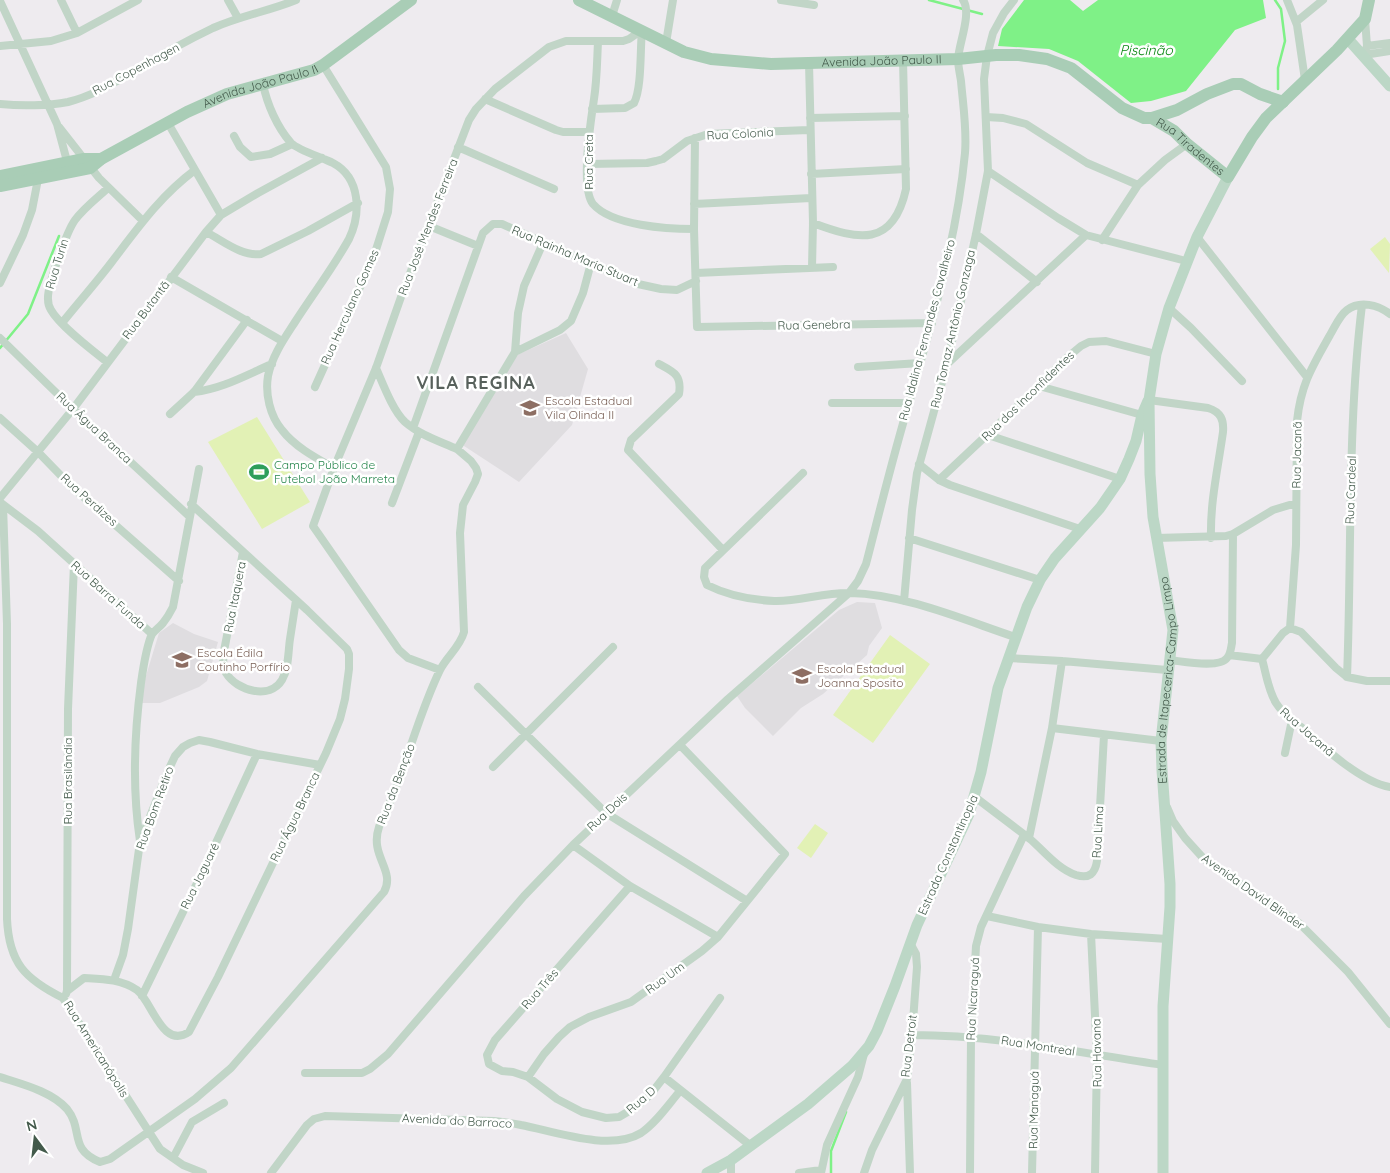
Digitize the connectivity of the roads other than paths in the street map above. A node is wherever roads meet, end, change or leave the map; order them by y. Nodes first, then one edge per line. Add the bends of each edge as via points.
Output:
1 (61, 0) edge
2 (138, 0) edge
3 (228, 0) edge
4 (296, 0) edge
5 (411, 0) edge
6 (580, 0) edge
7 (617, 0) edge
8 (673, 0) edge
9 (781, 0) edge
10 (1014, 0) edge
11 (1287, 0) edge
12 (1323, 0) edge
13 (1369, 0) edge
14 (0, 1) edge
15 (966, 1) edge
16 (126, 3) edge
17 (282, 3) edge
18 (814, 4) dead end
19 (612, 16) junction
20 (238, 18) junction
21 (1366, 19) junction
22 (1296, 22) junction
23 (642, 30) junction
24 (77, 33) junction
25 (1348, 39) junction
26 (598, 42) junction
27 (666, 43) junction
28 (1390, 43) edge
29 (20, 45) junction
30 (0, 46) edge
31 (1365, 51) junction
32 (1390, 51) edge
33 (984, 56) junction
34 (962, 59) junction
35 (903, 60) junction
36 (808, 63) junction
37 (323, 65) junction
38 (1305, 80) junction
39 (263, 84) junction
40 (1390, 86) edge
41 (1260, 94) junction
42 (485, 99) junction
43 (1283, 102) junction
44 (0, 104) edge
45 (46, 104) junction
46 (592, 109) junction
47 (1177, 110) junction
48 (904, 116) junction
49 (986, 117) junction
50 (810, 118) junction
51 (1152, 118) junction
52 (1266, 118) junction
53 (168, 123) junction
54 (57, 124) junction
55 (1170, 128) junction
56 (809, 130) junction
57 (589, 132) junction
58 (234, 136) dead end
59 (695, 138) junction
60 (292, 144) junction
61 (1187, 144) junction
62 (458, 147) junction
63 (322, 158) junction
64 (87, 163) junction
65 (588, 164) junction
66 (69, 167) junction
67 (906, 169) junction
68 (195, 170) junction
69 (988, 171) junction
70 (37, 174) junction
71 (811, 174) junction
72 (0, 176) edge
73 (1228, 176) junction
74 (1138, 185) junction
75 (0, 186) edge
76 (108, 188) junction
77 (554, 189) dead end
78 (811, 198) junction
79 (358, 204) junction
80 (694, 204) junction
81 (221, 215) junction
82 (142, 220) junction
83 (813, 223) junction
84 (429, 226) junction
85 (694, 229) junction
86 (206, 232) junction
87 (976, 234) junction
88 (1086, 235) junction
89 (1197, 237) junction
90 (1102, 240) junction
91 (543, 243) junction
92 (478, 246) junction
93 (1186, 261) junction
94 (591, 263) junction
95 (812, 267) junction
96 (833, 267) dead end
97 (696, 273) junction
98 (171, 277) junction
99 (696, 281) junction
100 (1037, 282) junction
101 (0, 283) edge
102 (1362, 304) junction
103 (1169, 308) junction
104 (1390, 314) edge
105 (247, 320) junction
106 (62, 323) junction
107 (932, 323) junction
108 (0, 338) edge
109 (282, 341) junction
110 (515, 352) junction
111 (1156, 354) junction
112 (107, 362) junction
113 (920, 363) junction
114 (272, 364) junction
115 (659, 364) dead end
116 (947, 364) junction
117 (858, 367) dead end
118 (376, 368) junction
119 (1307, 377) junction
120 (1242, 381) dead end
121 (1039, 386) junction
122 (315, 387) dead end
123 (194, 392) junction
124 (1149, 400) junction
125 (832, 403) dead end
126 (908, 403) junction
127 (73, 409) junction
128 (170, 414) dead end
129 (1142, 416) junction
130 (0, 418) edge
131 (416, 430) junction
132 (988, 435) junction
133 (457, 449) junction
134 (38, 452) junction
135 (920, 464) junction
136 (334, 468) junction
137 (199, 469) dead end
138 (803, 473) dead end
139 (1120, 479) junction
140 (940, 480) junction
141 (1, 501) edge
142 (392, 502) dead end
143 (1296, 503) junction
144 (192, 504) junction
145 (189, 516) junction
146 (1080, 529) junction
147 (1233, 534) junction
148 (909, 538) junction
149 (1156, 538) junction
150 (1211, 538) junction
151 (723, 550) junction
152 (243, 552) junction
153 (74, 564) junction
154 (2, 569) edge
155 (1040, 580) junction
156 (179, 581) junction
157 (849, 593) junction
158 (296, 600) junction
159 (904, 601) junction
160 (3, 625) edge
161 (1290, 628) junction
162 (152, 634) junction
163 (1015, 637) junction
164 (613, 646) dead end
165 (1229, 655) junction
166 (1008, 658) junction
167 (1262, 659) junction
168 (1062, 661) junction
169 (1168, 665) junction
170 (440, 670) junction
171 (1347, 676) junction
172 (3, 681) edge
173 (1390, 681) edge
174 (478, 687) dead end
175 (1292, 720) junction
176 (1052, 728) junction
177 (526, 734) junction
178 (1104, 735) junction
179 (1161, 741) junction
180 (680, 745) junction
181 (1285, 752) dead end
182 (257, 754) junction
183 (320, 765) junction
184 (493, 766) dead end
185 (3, 786) edge
186 (1390, 787) edge
187 (975, 797) junction
188 (1164, 800) junction
189 (606, 813) junction
190 (1026, 836) junction
191 (140, 842) junction
192 (573, 845) junction
193 (630, 886) junction
194 (747, 902) junction
195 (987, 916) junction
196 (4, 918) edge
197 (1038, 927) junction
198 (1091, 934) junction
199 (718, 937) junction
200 (1167, 939) junction
201 (910, 943) junction
202 (114, 980) junction
203 (65, 994) junction
204 (142, 996) junction
205 (720, 998) dead end
206 (1390, 1024) edge
207 (912, 1035) junction
208 (971, 1036) junction
209 (869, 1046) junction
210 (1035, 1046) junction
211 (1098, 1056) junction
212 (1163, 1065) junction
213 (305, 1073) dead end
214 (0, 1077) edge
215 (528, 1077) junction
216 (664, 1077) junction
217 (906, 1079) junction
218 (680, 1091) junction
219 (224, 1104) dead end
220 (148, 1132) junction
221 (751, 1146) junction
222 (173, 1158) junction
223 (731, 1160) junction
224 (821, 1172) edge
225 (203, 1173) edge
226 (271, 1173) edge
227 (707, 1173) edge
228 (731, 1173) edge
229 (799, 1173) edge
230 (864, 1173) edge
231 (910, 1173) edge
232 (970, 1173) edge
233 (1032, 1173) edge
234 (1095, 1173) edge
235 (1163, 1173) edge

1 - 24 street
2 - 16 street
3 - 20 street
4 - 17 street, Rua Copenhagen
5 - 37 main road, Avenida João Paulo II
6 - 19 main road, Avenida João Paulo II
7 - 19 street
8 - 27 street
9 - 18 street
10 - 33 street, Rua Tomaz Antônio Gonzaga via 993,33
11 - 22 street
12 - 22 street
13 - 21 main road
14 - 29 street
15 - 34 street, Rua Idalina Fernandes Cavalheiro
16 - 24 street
17 - 20 street, Rua Copenhagen
19 - 23 main road, Avenida João Paulo II
20 - 45 street, Rua Copenhagen via 113,84 66,102
21 - 25 main road, Estrada de Itapecerica-Campo Limpo
21 - 31 street
22 - 38 street
23 - 26 street, Rua José Mendes Ferreira via 629,39
23 - 27 main road, Avenida João Paulo II
23 - 46 street via 634,104 625,108
24 - 29 street
25 - 31 main road
25 - 38 main road, Estrada de Itapecerica-Campo Limpo
26 - 42 street, Rua José Mendes Ferreira via 566,41 549,47
26 - 46 street, Rua Creta
27 - 36 main road, Avenida João Paulo II via 711,59 771,64
28 - 31 street
29 - 30 street
29 - 45 street
31 - 32 street
31 - 40 main road
33 - 34 main road, Avenida João Paulo II
33 - 49 street, Rua Tomaz Antônio Gonzaga
33 - 51 main road, Avenida João Paulo II via 1032,56 1071,68 1122,108 1137,116
34 - 35 main road, Avenida João Paulo II
34 - 107 street, Rua Idalina Fernandes Cavalheiro via 964,163
35 - 36 main road, Avenida João Paulo II
35 - 48 street
36 - 50 street
37 - 39 main road, Avenida João Paulo II
37 - 122 street, Rua Herculano Gomes via 386,167 390,189 388,212 374,256
38 - 43 main road, Estrada de Itapecerica-Campo Limpo
39 - 53 main road, Avenida João Paulo II via 226,94
39 - 60 street via 271,110
41 - 43 main road
41 - 47 main road via 1241,84 1233,84
41 - 52 main road
42 - 57 street via 556,130
42 - 62 street, Rua José Mendes Ferreira via 469,120
43 - 52 main road, Estrada de Itapecerica-Campo Limpo
44 - 45 street, Rua Copenhagen
45 - 54 street
46 - 57 street, Rua Creta
47 - 51 main road
47 - 55 main road
48 - 50 street
48 - 67 street
49 - 69 street, Rua Tomaz Antônio Gonzaga
49 - 74 street via 1026,124 1087,163
50 - 56 street
51 - 55 main road, Rua Tiradentes
52 - 73 main road, Estrada de Itapecerica-Campo Limpo
53 - 64 main road, Avenida João Paulo II via 101,159
53 - 68 street
54 - 64 street
54 - 66 street
55 - 61 main road, Rua Tiradentes
56 - 59 street, Rua Colonia via 719,133
56 - 71 street
57 - 65 street, Rua Creta
58 - 60 street via 251,157 270,154
59 - 65 street, Rua Colonia via 656,161
59 - 80 street
60 - 63 street
61 - 73 main road, Rua Tiradentes
61 - 74 street
62 - 77 street
62 - 84 street, Rua José Mendes Ferreira
63 - 79 street via 344,173
63 - 81 street, Rua Butantã
64 - 66 main road, Avenida João Paulo II
64 - 76 street
65 - 85 street, Rua Creta via 588,194 598,208 647,227
66 - 70 main road, Avenida João Paulo II
67 - 71 street
67 - 83 street via 902,204 895,218 879,232 868,236 852,235
68 - 81 street
68 - 82 street
69 - 87 street, Rua Tomaz Antônio Gonzaga
69 - 88 street
70 - 72 main road, Avenida João Paulo II
70 - 75 main road, Avenida João Paulo II
70 - 101 street via 32,210
71 - 78 street
73 - 89 main road, Estrada de Itapecerica-Campo Limpo
74 - 90 street
76 - 82 street
76 - 106 street, Rua Turin via 75,220 64,241 48,297 51,311
78 - 80 street
78 - 83 street
79 - 86 street via 261,254 244,252
79 - 109 street via 350,239
80 - 85 street
81 - 86 street, Rua Butantã
82 - 106 street
83 - 95 street
84 - 92 street
84 - 118 street, Rua José Mendes Ferreira
85 - 97 street
86 - 98 street, Rua Butantã
87 - 100 street
87 - 116 street, Rua Tomaz Antônio Gonzaga
88 - 90 street
88 - 100 street
89 - 93 main road, Estrada de Itapecerica-Campo Limpo
89 - 119 street
90 - 93 street
91 - 92 street, Rua Rainha Maria Stuart via 497,223 485,230
91 - 94 street, Rua Rainha Maria Stuart
91 - 110 street via 524,286
92 - 131 street, Rua Rainha Maria Stuart
93 - 103 main road, Estrada de Itapecerica-Campo Limpo
94 - 99 street, Rua Rainha Maria Stuart via 655,288 677,290
94 - 110 street via 583,294 571,321 560,330
95 - 96 street
95 - 97 street
97 - 99 street
98 - 105 street
98 - 112 street, Rua Butantã
99 - 107 street, Rua Genebra via 697,327
100 - 116 street
102 - 104 street via 1381,307
102 - 119 street, Rua Jacanã via 1344,312
102 - 171 street, Rua Cardeal via 1353,417
103 - 111 main road, Estrada de Itapecerica-Campo Limpo
103 - 120 street
105 - 109 street
105 - 123 street
106 - 112 street, Rua Turin
107 - 113 street, Rua Idalina Fernandes Cavalheiro
108 - 127 street, Rua Água Branca
109 - 114 street
110 - 133 street
111 - 121 street, Rua dos Inconfidentes via 1106,341 1089,342 1063,361
111 - 124 main road, Estrada de Itapecerica-Campo Limpo
112 - 127 street, Rua Butantã
113 - 117 street
113 - 126 street, Rua Idalina Fernandes Cavalheiro
114 - 123 street via 211,390
114 - 136 street via 267,387 270,406 281,430
115 - 151 street via 677,375 679,394 631,440 628,450
116 - 135 street, Rua Tomaz Antônio Gonzaga
118 - 131 street via 396,410 404,422
118 - 136 street, Rua José Mendes Ferreira
119 - 143 street, Rua Jacanã via 1297,421
121 - 129 street
121 - 132 street, Rua dos Inconfidentes
123 - 128 street
124 - 129 main road, Estrada Constantinopla
124 - 149 main road, Estrada de Itapecerica-Campo Limpo via 1150,474
124 - 150 street via 1208,408 1217,411 1221,418 1224,432 1214,491
125 - 126 street
126 - 157 street, Rua Idalina Fernandes Cavalheiro via 866,564
127 - 134 street, Rua Butantã
127 - 145 street, Rua Água Branca
129 - 139 main road, Estrada Constantinopla
130 - 134 street, Rua Perdizes
131 - 133 street
131 - 142 street, Rua Rainha Maria Stuart
132 - 139 street
132 - 140 street, Rua dos Inconfidentes
133 - 170 street, Rua da Benção via 471,461 478,474 463,505 460,533 464,632 459,646
134 - 141 street, Rua Butantã
134 - 156 street, Rua Perdizes via 71,486
135 - 140 street
135 - 148 street, Rua Tomaz Antônio Gonzaga
136 - 170 street, Rua José Mendes Ferreira via 313,526 399,650 408,658
137 - 144 street, Rua Barra Funda
138 - 151 street
139 - 146 main road, Estrada Constantinopla
140 - 146 street
141 - 153 street, Rua Barra Funda
141 - 154 street, Rua Americanópolis
143 - 147 street via 1273,510
143 - 161 street, Rua Jacanã
144 - 145 street, Rua Barra Funda
144 - 152 street, Rua Água Branca
145 - 156 street, Rua Barra Funda
146 - 155 main road, Estrada Constantinopla via 1054,558
147 - 150 street
147 - 165 street via 1232,643
148 - 155 street
148 - 159 street, Rua Tomaz Antônio Gonzaga
149 - 150 street
149 - 169 main road, Estrada de Itapecerica-Campo Limpo via 1173,630
151 - 157 street via 705,568 707,585 718,590 774,601
152 - 158 street, Rua Água Branca
152 - 158 street, Rua Itaquera via 224,651 224,667 232,680 245,688 262,691 281,681 288,664
153 - 162 street, Rua Barra Funda
153 - 203 street, Rua Brasilândia via 68,709
154 - 160 street, Rua Americanópolis
155 - 163 main road, Estrada Constantinopla
156 - 162 street, Rua Barra Funda via 173,607
157 - 159 street
157 - 180 street, Rua Dois
158 - 183 street, Rua Água Branca via 349,654 343,706
159 - 163 street
160 - 172 street, Rua Americanópolis
161 - 167 street
161 - 171 street via 1301,632
162 - 191 street via 145,658 134,743 135,805
163 - 166 main road, Estrada Constantinopla
164 - 177 street
165 - 167 street
165 - 169 street via 1224,661 1211,664
166 - 168 street
166 - 187 main road, Estrada Constantinopla via 998,688
167 - 175 street, Rua Jaçanã via 1274,699
168 - 169 street
168 - 176 street, Rua Nicaraguá
169 - 179 main road, Estrada de Itapecerica-Campo Limpo
170 - 220 street, Rua da Benção via 376,837 378,855 387,876 384,892 231,1068 195,1099
171 - 173 street via 1367,681
172 - 185 street, Rua Americanópolis
174 - 177 street
175 - 181 street
175 - 186 street, Rua Jaçanã via 1365,778
176 - 178 street
176 - 190 street, Rua Nicaraguá
177 - 184 street
177 - 189 street
178 - 179 street
178 - 190 street, Rua Lima via 1094,872 1081,876 1067,871
179 - 188 main road, Estrada de Itapecerica-Campo Limpo
180 - 189 street, Rua Dois
180 - 194 street, Rua Um via 785,854
182 - 183 street, Rua Bom Retiro
182 - 191 street, Rua Bom Retiro via 200,740 183,747 168,771
182 - 204 street, Rua Jaguaré
183 - 204 street, Rua Água Branca via 189,1032 179,1036 168,1033
185 - 196 street, Rua Americanópolis
187 - 190 street, Rua Lima
187 - 201 main road, Estrada Constantinopla
188 - 200 main road, Estrada de Itapecerica-Campo Limpo via 1170,884
188 - 206 street, Avenida David Blinder via 1173,821 1204,859 1299,923 1348,972
189 - 192 street, Rua Dois
189 - 194 street
190 - 195 street, Rua Nicaraguá
191 - 202 street, Rua Bom Retiro via 128,929
192 - 193 street
192 - 213 street, Rua Dois via 524,896 388,1054 362,1073
193 - 199 street
193 - 215 street, Rua Três via 490,1048 487,1055 489,1064
194 - 199 street, Rua Um
195 - 197 street
195 - 208 street, Rua Nicaraguá via 976,946
196 - 203 street, Rua Americanópolis via 14,957 24,971 44,988
197 - 198 street
197 - 210 street, Rua Managuá
198 - 200 street
198 - 211 street, Rua Havana
199 - 215 street, Rua Um via 631,1002 570,1027 544,1054
200 - 212 main road, Estrada de Itapecerica-Campo Limpo
201 - 207 street, Rua Detroit via 917,958
201 - 209 main road, Estrada Constantinopla
202 - 203 street, Rua Água Branca via 84,978
202 - 204 street, Rua Água Branca
203 - 220 street, Rua Americanópolis
205 - 216 street, Rua D
207 - 208 street, Rua Montreal
207 - 217 street, Rua Detroit
208 - 210 street, Rua Montreal
208 - 232 street, Rua Nicaraguá
209 - 221 main road, Estrada Constantinopla via 832,1084
209 - 224 street via 828,1145
210 - 211 street, Rua Montreal
210 - 233 street, Rua Managuá
211 - 212 street, Rua Montreal
211 - 234 street, Rua Havana
212 - 235 main road, Estrada de Itapecerica-Campo Limpo
214 - 220 street, Rua da Benção via 32,1088 60,1103 73,1118 84,1153 100,1162 124,1151
215 - 216 street, Rua D via 565,1104 606,1118 619,1117 632,1110
216 - 218 street
217 - 230 street, Rua Detroit
217 - 231 street
218 - 221 street
218 - 226 street, Avenida do Barroco via 645,1130 632,1137 614,1140 579,1137 494,1121 325,1116 307,1125
219 - 222 street via 192,1122
220 - 222 street
221 - 223 main road, Estrada Constantinopla
222 - 225 street
223 - 227 main road, Estrada Constantinopla
223 - 228 street
224 - 229 street

